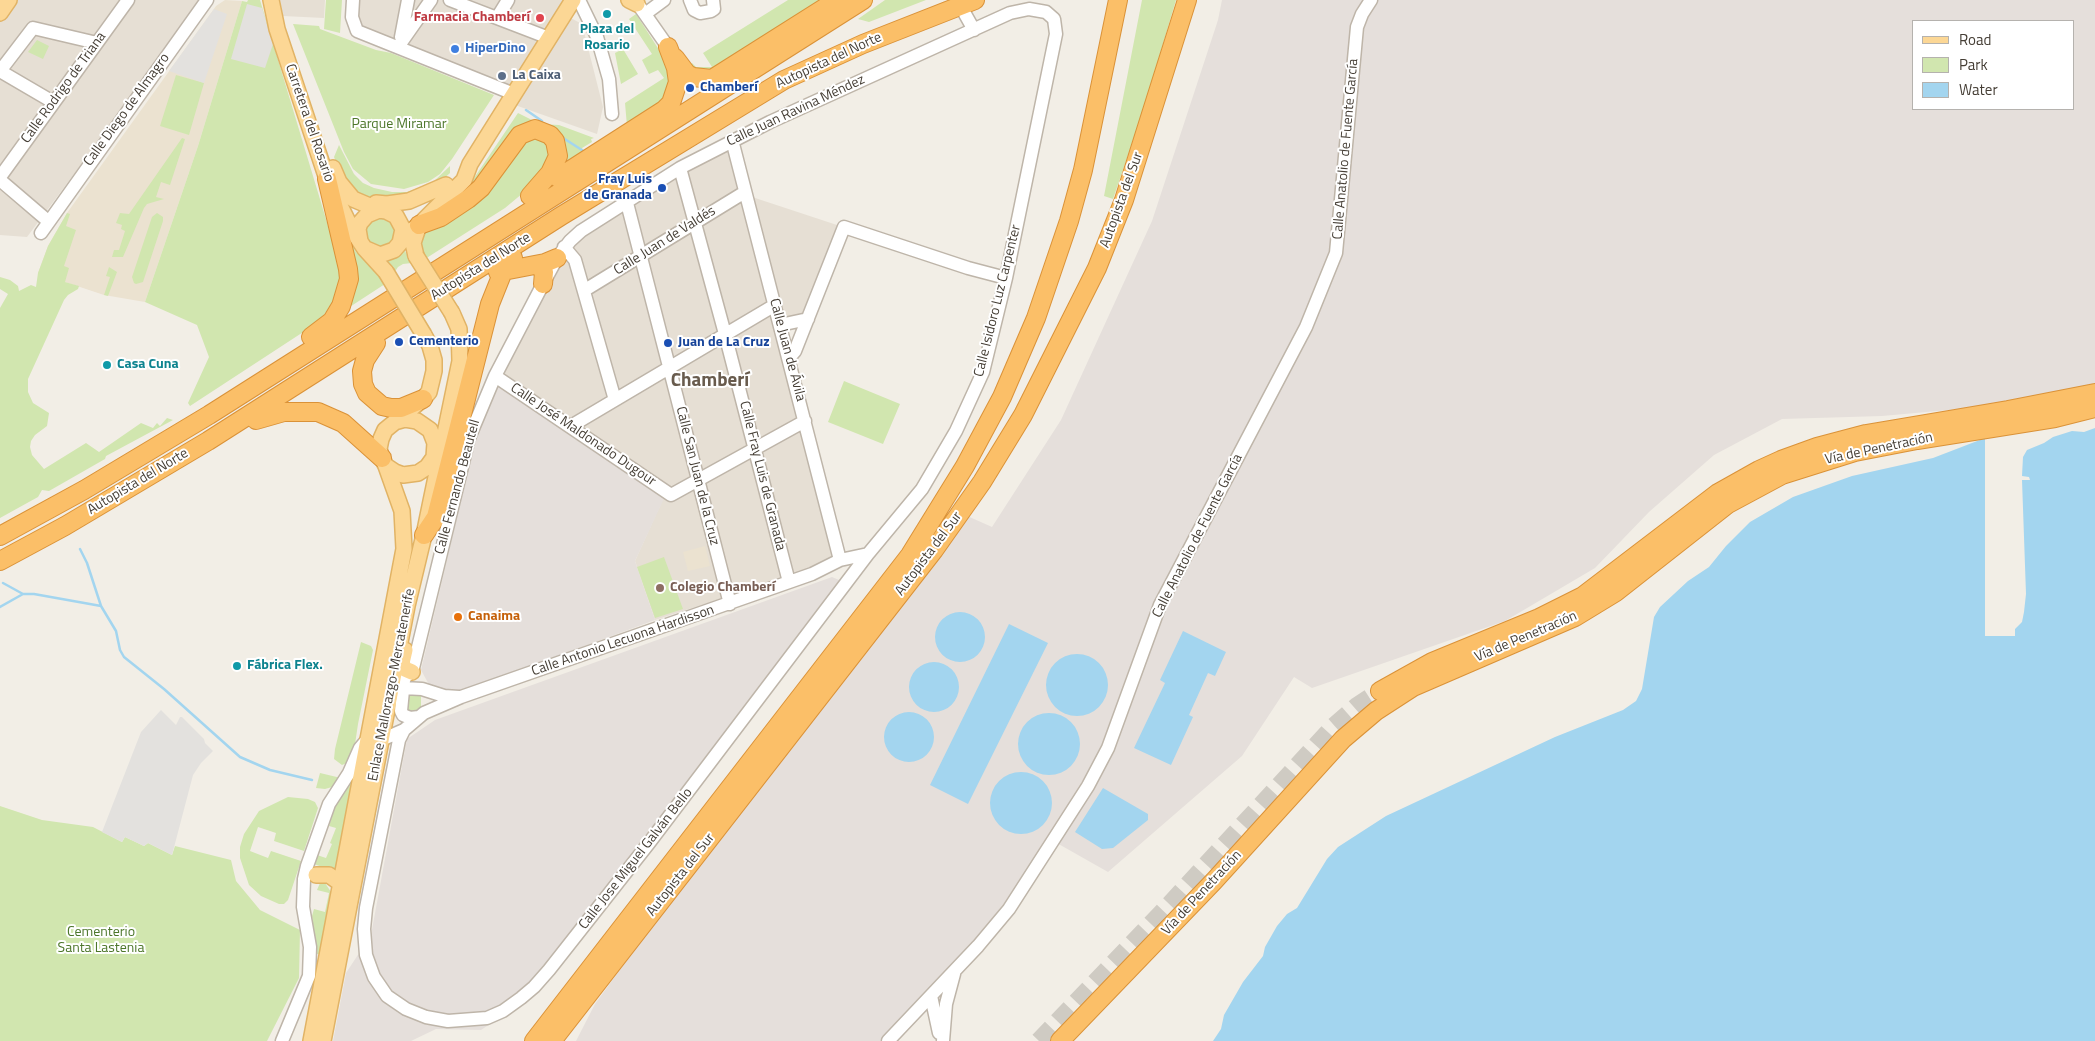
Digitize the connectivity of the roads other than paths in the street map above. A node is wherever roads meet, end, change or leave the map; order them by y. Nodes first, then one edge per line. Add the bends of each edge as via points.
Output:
1 (9, 0) edge
2 (128, 0) edge
3 (206, 0) edge
4 (271, 0) edge
5 (280, 0) edge
6 (353, 0) edge
7 (408, 0) edge
8 (415, 0) edge
9 (450, 0) edge
10 (508, 0) edge
11 (573, 0) edge
12 (579, 0) edge
13 (664, 0) edge
14 (690, 0) edge
15 (713, 0) edge
16 (837, 0) edge
17 (863, 0) edge
18 (1118, 0) edge
19 (1187, 0) edge
20 (1373, 1) edge
21 (430, 2) edge
22 (635, 4) edge
23 (970, 7) edge
24 (0, 13) edge
25 (497, 18) junction
26 (1054, 19) joint
27 (411, 20) junction
28 (974, 30) junction
29 (549, 38) junction
30 (97, 43) junction
31 (398, 47) junction
32 (668, 47) junction
33 (0, 71) edge
34 (514, 94) junction
35 (53, 102) junction
36 (612, 114) dead end
37 (626, 135) junction
38 (732, 140) junction
39 (470, 164) junction
40 (680, 168) junction
41 (588, 174) junction
42 (0, 178) edge
43 (327, 180) junction
44 (446, 185) junction
45 (346, 192) junction
46 (744, 192) junction
47 (530, 196) junction
48 (627, 202) junction
49 (382, 210) junction
50 (561, 216) junction
51 (48, 221) junction
52 (696, 222) junction
53 (419, 225) junction
54 (41, 233) dead end
55 (402, 238) junction
56 (362, 245) junction
57 (561, 253) junction
58 (416, 256) junction
59 (641, 256) junction
60 (538, 264) junction
61 (501, 268) junction
62 (1006, 278) junction
63 (415, 283) junction
64 (543, 284) junction
65 (585, 290) junction
66 (775, 305) junction
67 (808, 319) junction
68 (780, 325) junction
69 (726, 334) junction
70 (376, 343) junction
71 (789, 358) junction
72 (669, 367) junction
73 (495, 376) junction
74 (2095, 393) edge
75 (423, 400) junction
76 (615, 400) junction
77 (2073, 406) junction
78 (2095, 408) edge
79 (210, 415) junction
80 (256, 420) junction
81 (398, 421) junction
82 (805, 421) junction
83 (447, 422) junction
84 (571, 426) junction
85 (208, 440) junction
86 (436, 444) junction
87 (755, 449) junction
88 (432, 460) junction
89 (384, 462) junction
90 (698, 481) junction
91 (424, 535) junction
92 (0, 536) edge
93 (865, 558) junction
94 (0, 561) edge
95 (837, 565) junction
96 (789, 582) junction
97 (843, 586) junction
98 (730, 604) junction
99 (407, 606) junction
100 (1511, 637) junction
101 (412, 672) junction
102 (403, 688) junction
103 (422, 689) junction
104 (1380, 691) tunnel mouth
105 (461, 697) junction
106 (421, 715) junction
107 (404, 730) junction
108 (374, 741) junction
109 (312, 870) junction
110 (340, 883) junction
111 (956, 969) junction
112 (931, 996) junction
113 (911, 1017) junction
114 (941, 1019) junction
115 (537, 1040) edge
116 (282, 1041) edge
117 (311, 1041) edge
118 (323, 1041) edge
119 (888, 1041) edge
120 (942, 1041) edge
121 (1060, 1041) edge

1 - 24 main road
2 - 30 street, Calle Rodrigo de Triana
3 - 51 street, Calle Diego de Almagro
4 - 43 main road, Carretera del Rosario via 277,29
5 - 45 main road, Carretera del Rosario via 284,24 332,166
6 - 31 street via 352,17 358,31
7 - 27 street
8 - 21 street
9 - 25 street
10 - 25 street
11 - 29 main road
12 - 36 street via 597,38 609,79
13 - 22 street
14 - 15 street via 694,10 700,13 711,12
16 - 32 highway via 712,79 699,79 687,74
17 - 41 highway, Autopista del Norte
18 - 115 highway, Autopista del Sur via 1083,170 1069,221 1036,318 1002,397 965,466 910,555
19 - 115 highway, Autopista del Sur via 1127,191 1097,268 1027,406 987,474 934,550
20 - 111 street, Calle Anatolio de Fuente García via 1357,26 1336,253 1306,328 1160,605 1108,748 1088,786 1009,909
21 - 27 street
22 - 32 street
23 - 28 street
23 - 50 highway, Autopista del Norte via 872,41 784,80
25 - 29 street
26 - 28 street, Calle Juan Ravina Méndez via 1046,12 1029,9 1010,13
26 - 62 street, Calle Isidoro Luz Carpenter via 1056,34
27 - 31 street
28 - 38 street, Calle Juan Ravina Méndez
29 - 34 main road
30 - 33 street via 33,28
30 - 35 street, Calle Rodrigo de Triana
31 - 34 street
32 - 37 highway via 678,76 678,88 664,110
33 - 35 street
34 - 39 main road
35 - 42 street, Calle Rodrigo de Triana
37 - 41 highway
37 - 47 highway
38 - 40 street, Calle Juan Ravina Méndez
38 - 46 street, Calle Juan de Ávila
39 - 44 main road
39 - 53 main road via 464,180
40 - 48 street, Calle Juan Ravina Méndez
40 - 52 street, Calle Fray Luis de Granada
41 - 63 highway, Autopista del Norte
42 - 51 street
43 - 56 main road, Carretera del Rosario
43 - 79 highway via 348,269 342,306 324,329 226,391
44 - 45 main road via 418,198 387,204
44 - 49 main road via 424,201
45 - 49 main road, Carretera del Rosario via 353,199
46 - 52 street, Calle Juan de Valdés
46 - 66 street, Calle Juan de Ávila
47 - 53 highway via 550,173 558,156 555,141 550,135 535,129 520,135 481,188 468,199 441,217
47 - 63 highway via 473,233
48 - 57 street, Calle Juan Ravina Méndez via 581,231
48 - 59 street, Calle San Juan de la Cruz
49 - 55 main road via 396,216 402,225
49 - 56 main road via 367,214 360,223 358,229
50 - 61 highway via 554,232
50 - 85 highway, Autopista del Norte
51 - 54 street, Calle Diego de Almagro
52 - 59 street, Calle Juan de Valdés
52 - 69 street, Calle Fray Luis de Granada
53 - 55 main road
53 - 58 main road via 413,244
55 - 56 main road via 394,250 386,254 374,254
55 - 58 main road
56 - 75 main road, Carretera del Rosario, bridge via 386,272 430,346 434,371 429,392
57 - 60 highway
57 - 64 street, Calle Fernando Beautell
57 - 65 street via 575,260
58 - 83 main road, Enlace Mallorazgo-Mercatenerife, bridge via 459,329 460,361
59 - 65 street, Calle Juan de Valdés
59 - 72 street, Calle San Juan de la Cruz
60 - 61 highway
60 - 64 highway via 544,272
61 - 70 highway
61 - 91 highway via 436,517
62 - 67 street via 844,226
62 - 93 street, Calle Isidoro Luz Carpenter via 983,372 956,432 922,489
63 - 79 highway, Autopista del Norte
64 - 73 street, Calle Fernando Beautell
65 - 76 street
66 - 68 street, Calle Juan de Ávila
66 - 69 street
67 - 68 street
67 - 71 street
68 - 71 street, Calle Juan de Ávila
69 - 72 street
69 - 87 street, Calle Fray Luis de Granada
70 - 75 highway via 362,371 367,393 378,403 391,408
70 - 80 highway
71 - 82 street, Calle Juan de Ávila
72 - 76 street
72 - 90 street, Calle San Juan de la Cruz
73 - 84 street, Calle José Maldonado Dugour
73 - 101 street, Calle Fernando Beautell via 469,438
74 - 77 highway, Vía de Penetración
75 - 81 main road
76 - 84 street
77 - 78 highway, Vía de Penetración
77 - 100 highway, Vía de Penetración via 1866,434 1781,460 1718,493 1583,596
79 - 92 highway, Autopista del Norte
80 - 85 highway via 226,438
80 - 89 highway via 284,412 318,412 343,423
81 - 86 main road via 411,420 424,425
81 - 89 main road via 385,430 381,439 379,449
82 - 87 street
82 - 95 street, Calle Juan de Ávila
83 - 86 main road via 438,434
83 - 91 main road, Enlace Mallorazgo-Mercatenerife
84 - 90 street, Calle José Maldonado Dugour via 671,495
85 - 94 highway, Autopista del Norte
86 - 88 main road
87 - 90 street
87 - 96 street, Calle Fray Luis de Granada
88 - 89 main road via 424,470 410,475 395,472
88 - 91 main road via 421,513
89 - 108 main road, Enlace Mallorazgo-Mercatenerife via 402,510 404,549
90 - 98 street, Calle San Juan de la Cruz
91 - 99 main road, Enlace Mallorazgo-Mercatenerife
93 - 95 street, Calle Antonio Lecuona Hardisson
93 - 97 street, Calle Jose Miguel Galván Bello
95 - 96 street, Calle Antonio Lecuona Hardisson
95 - 97 street, Calle Juan de Ávila
96 - 98 street, Calle Antonio Lecuona Hardisson
97 - 107 street, Calle Jose Miguel Galván Bello via 549,970 521,998 487,1018 448,1021 406,1009 387,996 374,977 366,955 366,908 398,740
98 - 105 street, Calle Antonio Lecuona Hardisson
99 - 101 main road via 410,626 402,663
99 - 108 main road, Enlace Mallorazgo-Mercatenerife
100 - 104 highway, Vía de Penetración via 1432,662
100 - 121 highway, Vía de Penetración via 1472,660 1413,687 1359,724
101 - 102 street, Calle Fernando Beautell via 406,676
101 - 103 street
102 - 103 street
102 - 106 street via 403,715 410,718
103 - 105 street via 438,695
103 - 106 street via 425,697
105 - 106 street, Calle Antonio Lecuona Hardisson
106 - 107 street, Calle Antonio Lecuona Hardisson
107 - 108 street
108 - 109 street via 360,748 349,774 329,804
108 - 110 main road, Enlace Mallorazgo-Mercatenerife
108 - 118 main road, Enlace Mallorazgo-Mercatenerife
109 - 110 main road via 329,875
109 - 116 street via 307,925 309,976
110 - 117 main road, Enlace Mallorazgo-Mercatenerife
111 - 112 street, Calle Anatolio de Fuente García
111 - 114 street
112 - 113 street, Calle Anatolio de Fuente García
112 - 114 street via 941,1003
113 - 114 street
113 - 119 street, Calle Anatolio de Fuente García
114 - 120 street

